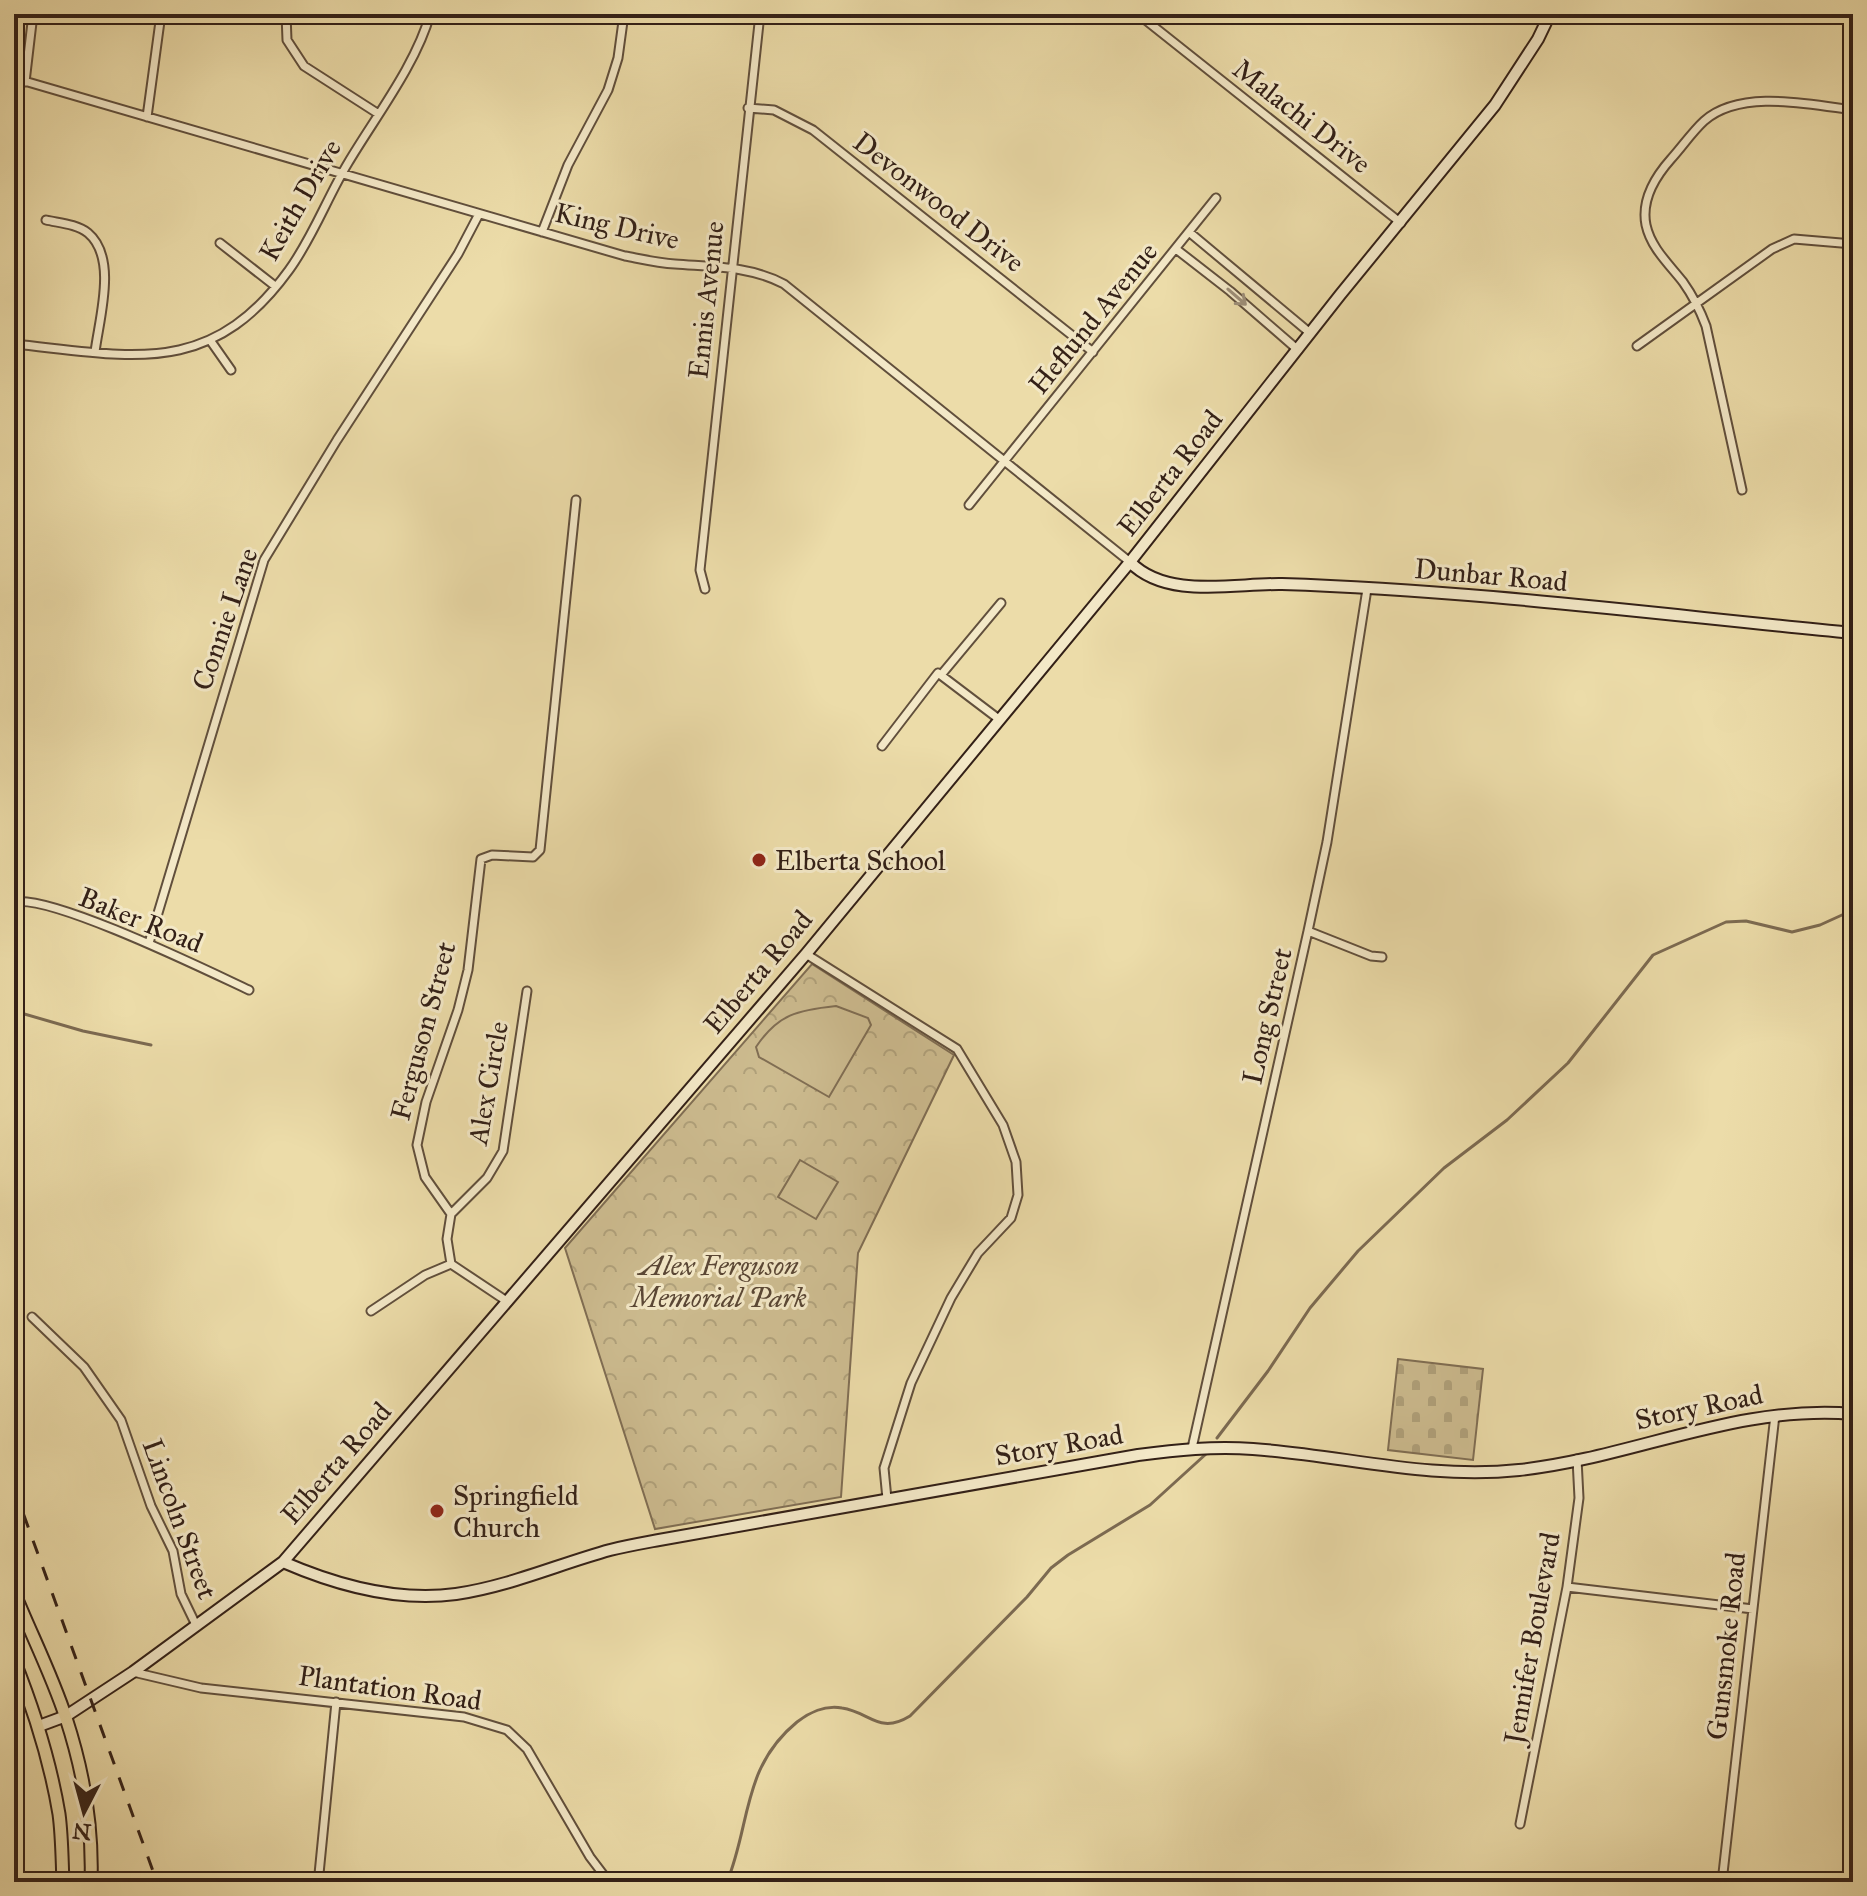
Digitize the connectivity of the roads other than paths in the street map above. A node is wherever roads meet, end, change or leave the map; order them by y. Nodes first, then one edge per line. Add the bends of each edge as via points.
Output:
1 (33, 14) edge
2 (161, 14) edge
3 (286, 14) edge
4 (430, 14) edge
5 (624, 14) edge
6 (760, 14) edge
7 (1138, 14) edge
8 (1550, 14) edge
9 (14, 78) edge
10 (25, 82) junction
11 (748, 108) junction
12 (1853, 110) edge
13 (377, 113) junction
14 (147, 117) junction
15 (341, 174) junction
16 (1216, 198) dead end
17 (479, 214) junction
18 (46, 220) dead end
19 (1401, 223) junction
20 (542, 232) junction
21 (1189, 232) junction
22 (220, 243) dead end
23 (1853, 244) edge
24 (1176, 249) junction
25 (732, 268) junction
26 (275, 286) junction
27 (1697, 305) junction
28 (1310, 333) junction
29 (210, 340) junction
30 (14, 344) edge
31 (1637, 346) dead end
32 (1298, 350) junction
33 (95, 352) junction
34 (1093, 352) junction
35 (231, 370) dead end
36 (1005, 463) junction
37 (1742, 490) dead end
38 (576, 500) dead end
39 (969, 505) dead end
40 (1130, 562) junction
41 (705, 589) dead end
42 (1367, 589) junction
43 (1001, 603) dead end
44 (1853, 633) edge
45 (941, 675) junction
46 (1000, 720) junction
47 (882, 746) dead end
48 (14, 902) edge
49 (1308, 931) junction
50 (149, 943) junction
51 (806, 954) junction
52 (1382, 957) dead end
53 (249, 990) dead end
54 (527, 991) dead end
55 (451, 1214) junction
56 (451, 1264) junction
57 (508, 1302) junction
58 (371, 1311) dead end
59 (32, 1317) dead end
60 (1853, 1414) edge
61 (1775, 1415) junction
62 (1192, 1448) junction
63 (1577, 1459) junction
64 (887, 1499) junction
65 (283, 1562) junction
66 (1567, 1587) junction
67 (14, 1592) edge
68 (1753, 1609) junction
69 (196, 1625) junction
70 (14, 1660) edge
71 (133, 1672) junction
72 (336, 1702) junction
73 (66, 1716) junction
74 (39, 1726) junction
75 (1520, 1824) dead end
76 (319, 1874) dead end
77 (63, 1882) edge
78 (91, 1882) edge
79 (609, 1882) edge
80 (1722, 1882) edge

1 - 10 street
2 - 14 street
3 - 13 street via 287,40 304,66
4 - 13 street, Keith Drive via 406,68
5 - 20 street via 608,90 568,165
6 - 11 street, Ennis Avenue
7 - 19 street, Malachi Drive
8 - 19 street, Elberta Road via 1495,105
9 - 10 street, King Drive
10 - 14 street, King Drive
11 - 25 street, Ennis Avenue
11 - 34 street, Devonwood Drive via 774,110 813,130
12 - 27 street via 1735,104 1704,121 1662,169 1645,204 1646,224 1653,244
13 - 15 street, Keith Drive
14 - 15 street, King Drive
15 - 17 street, King Drive
15 - 26 street, Keith Drive via 311,233
16 - 21 street
17 - 20 street, King Drive
17 - 50 street, Connie Lane via 264,560
18 - 33 street via 88,233 103,262
19 - 28 street, Elberta Road
20 - 25 street, King Drive via 625,256
21 - 24 street
21 - 28 street, Heflund Avenue
22 - 26 street
23 - 27 street via 1794,239 1772,249
24 -> 32 street, Heflund Avenue
24 - 34 street, Heflund Avenue
25 - 36 street, King Drive via 784,284
25 - 41 street, Ennis Avenue via 700,570
26 - 29 street, Keith Drive via 246,316
27 - 31 street
27 - 37 street via 1711,343
28 - 32 street, Elberta Road
29 - 33 street, Keith Drive via 172,353
29 - 35 street
30 - 33 street, Keith Drive
32 - 40 street, Elberta Road
34 - 36 street, Heflund Avenue
36 - 39 street, Heflund Avenue
36 - 40 street, King Drive
38 - 55 street, Ferguson Street via 540,850 533,857 481,859 468,970 420,1124 420,1163
40 - 42 street, Dunbar Road via 1154,579 1185,585
40 - 46 street, Elberta Road
42 - 44 street, Dunbar Road
42 - 49 street, Long Street
43 - 45 street
45 - 46 street
45 - 47 street
46 - 51 street, Elberta Road
48 - 50 street, Baker Road via 36,903
49 - 52 street
49 - 62 street, Long Street
50 - 53 street, Baker Road
51 - 57 street, Elberta Road
51 - 64 street via 957,1049 1003,1125 1016,1162 1018,1195 1011,1218 978,1253 911,1383 884,1468
54 - 55 street, Alex Circle via 503,1151 487,1178
55 - 56 street
56 - 57 street
56 - 58 street
57 - 65 street, Elberta Road
59 - 69 street, Lincoln Street via 84,1367 121,1420
60 - 61 street, Story Road
61 - 63 street, Story Road
61 - 68 street, Gunsmoke Road
62 - 63 street, Story Road via 1276,1451 1456,1473 1519,1470
62 - 64 street, Story Road
63 - 66 street, Jennifer Boulevard via 1579,1498
64 - 65 street, Story Road via 611,1550 455,1594 404,1595 325,1580
65 - 69 street, Elberta Road
66 - 68 street
66 - 75 street, Jennifer Boulevard
67 - 73 main road
68 - 80 street, Gunsmoke Road
69 - 71 street, Elberta Road
70 - 74 main road
71 - 72 street, Plantation Road via 201,1688
71 - 73 street, Elberta Road
72 - 76 street
72 - 79 street, Plantation Road via 464,1717 507,1730 527,1749
73 - 74 street, Elberta Road
73 - 78 main road via 88,1812
74 - 77 main road via 59,1816

